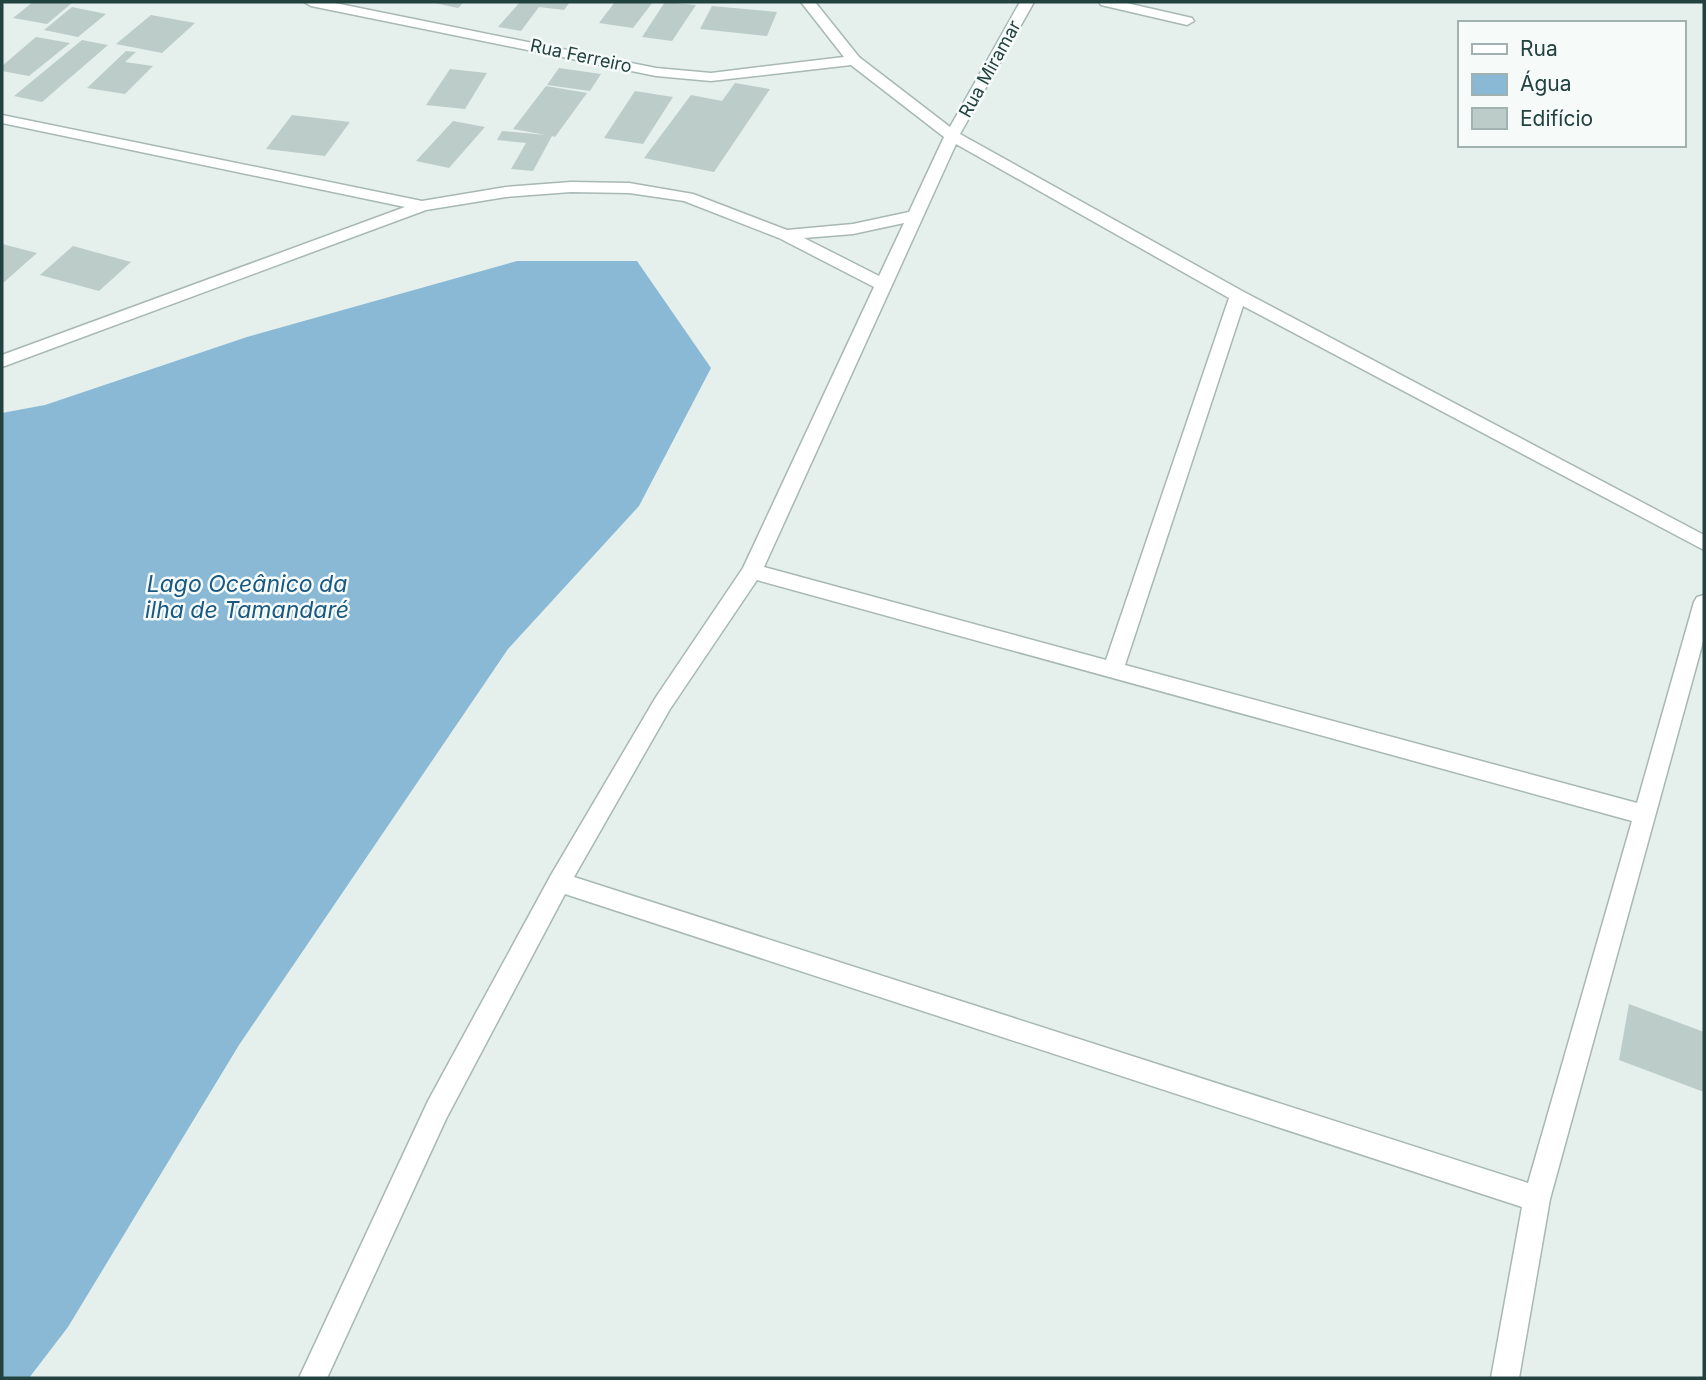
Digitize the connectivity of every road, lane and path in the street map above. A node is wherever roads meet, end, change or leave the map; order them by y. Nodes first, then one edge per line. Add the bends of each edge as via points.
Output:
1 (311, 2) edge
2 (808, 2) edge
3 (1027, 2) edge
4 (1106, 2) edge
5 (1187, 21) dead end
6 (854, 60) junction
7 (2, 119) edge
8 (952, 136) junction
9 (423, 206) junction
10 (917, 215) junction
11 (785, 235) junction
12 (884, 285) junction
13 (1238, 296) junction
14 (7, 356) edge
15 (1704, 543) edge
16 (752, 571) junction
17 (1704, 602) edge
18 (1113, 670) junction
19 (1645, 816) junction
20 (559, 882) junction
21 (1536, 1199) junction
22 (315, 1378) edge
23 (1505, 1378) edge

1 - 6 street, Rua Ferreiro via 656,72 711,77
2 - 6 street
3 - 8 street, Rua Miramar
4 - 5 street
6 - 8 street
7 - 9 street
8 - 10 street, Rua Miramar
8 - 13 street
9 - 11 street via 506,192 629,188 687,197
9 - 14 street
10 - 11 street via 853,229
10 - 12 street, Rua Miramar
11 - 12 street
12 - 16 street, Rua Miramar
13 - 15 street
13 - 18 street
16 - 18 street
16 - 20 street, Rua Miramar via 663,703
17 - 19 street
18 - 19 street
19 - 21 street
20 - 21 street
20 - 22 street, Rua Miramar via 437,1110
21 - 23 street

